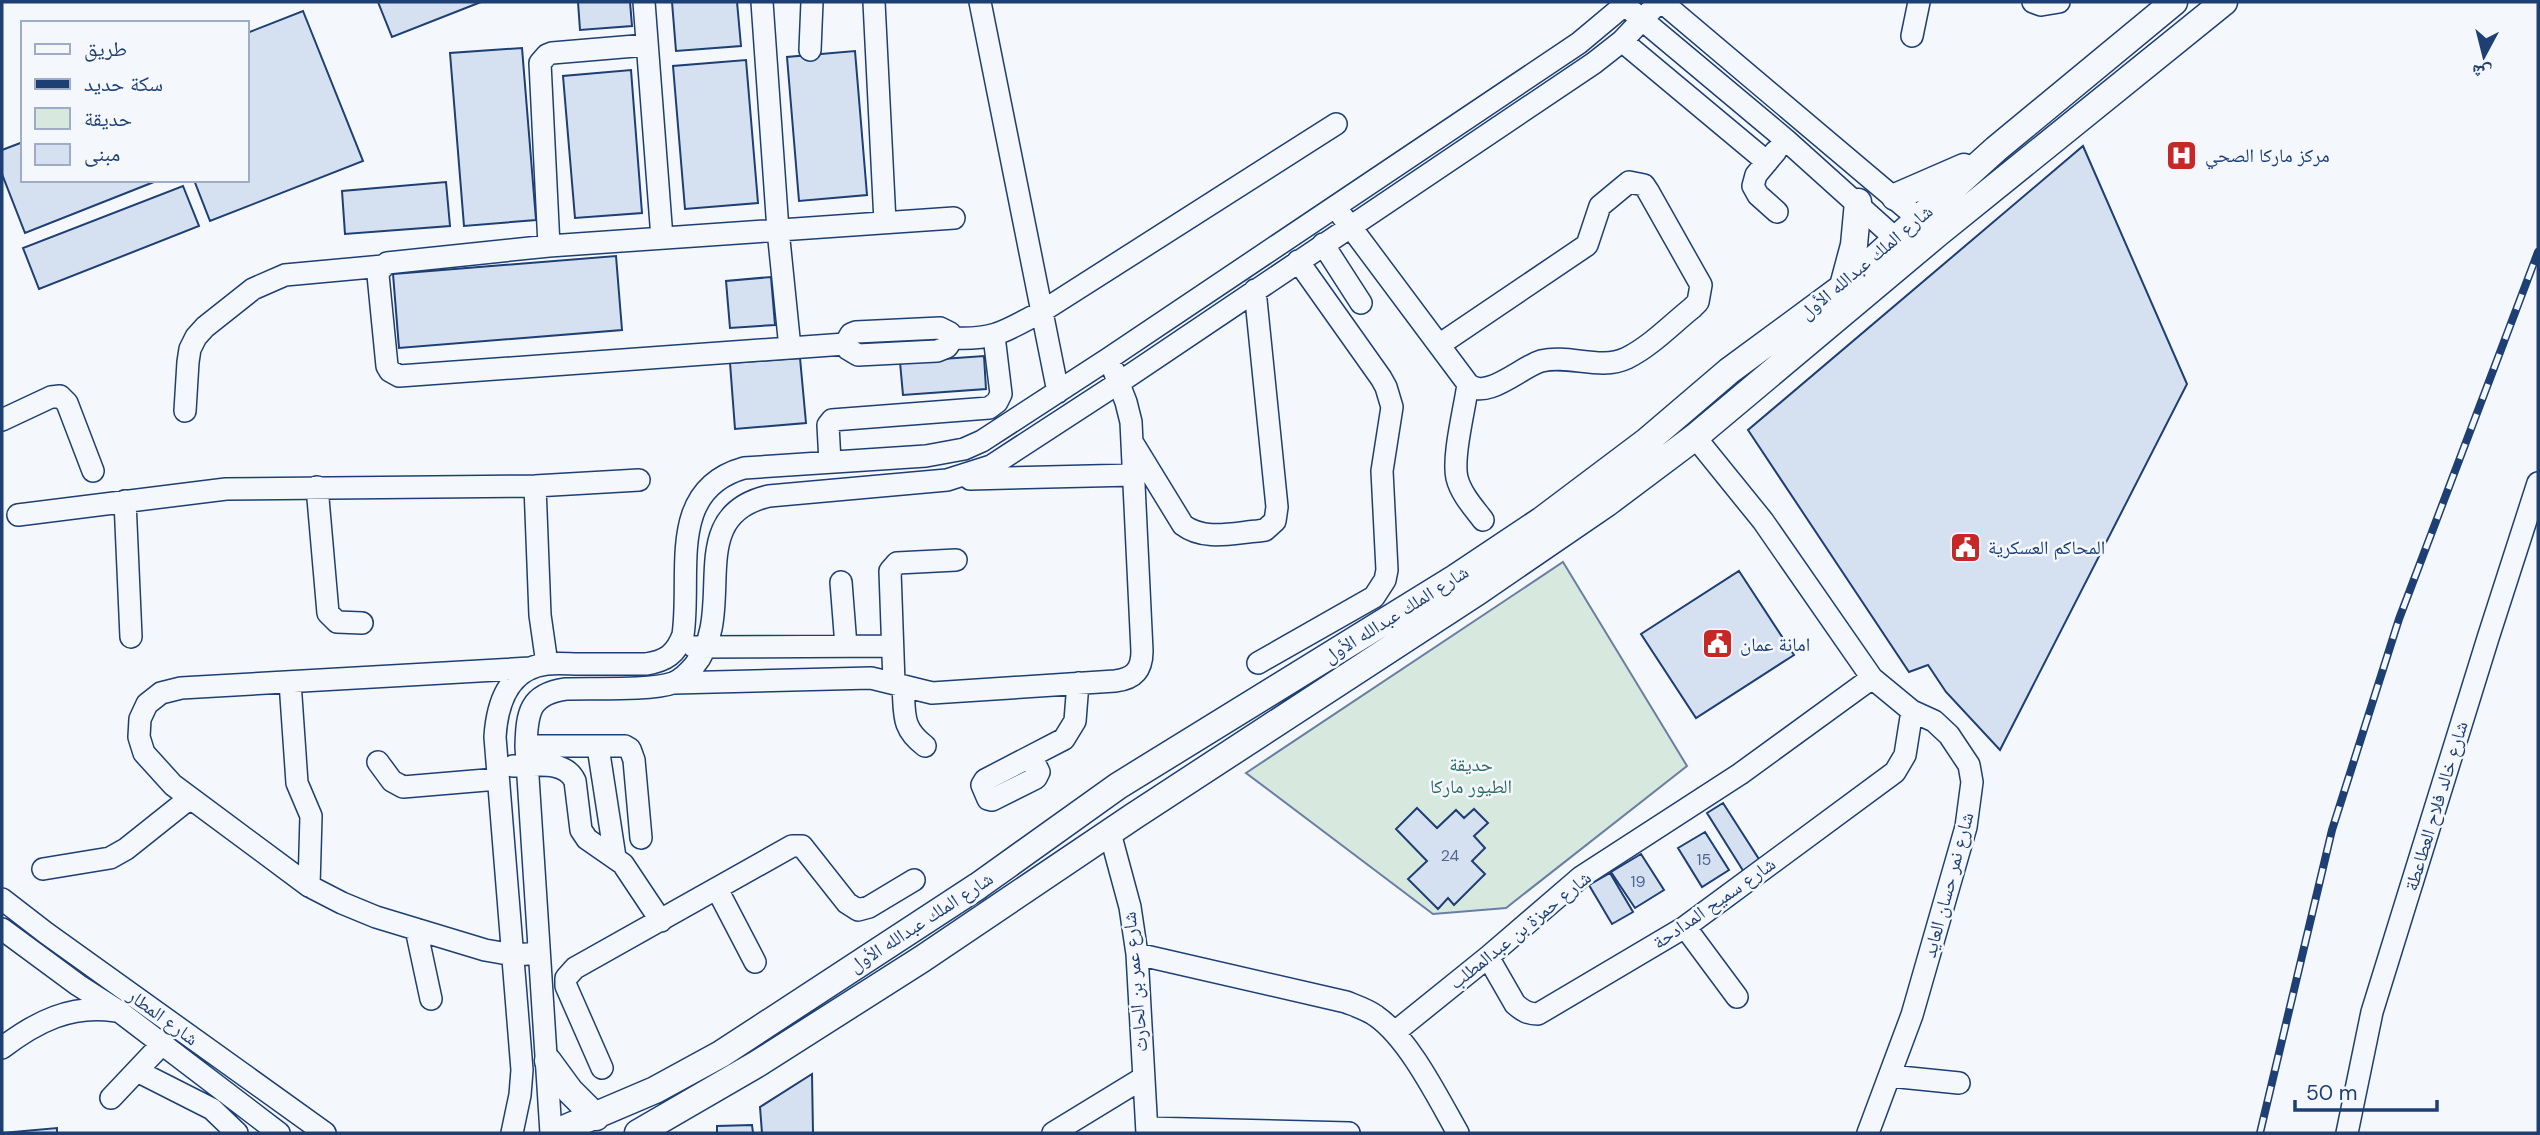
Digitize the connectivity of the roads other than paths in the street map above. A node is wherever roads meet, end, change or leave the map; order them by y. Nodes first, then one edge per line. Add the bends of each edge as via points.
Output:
1 (645, 2) edge
2 (762, 2) edge
3 (812, 2) edge
4 (874, 2) edge
5 (980, 2) edge
6 (1661, 2) edge
7 (1919, 2) edge
8 (2033, 2) edge
9 (2059, 2) edge
10 (2174, 2) edge
11 (2224, 2) edge
12 (1624, 3) edge
13 (1642, 19) junction
14 (1912, 36) dead end
15 (1622, 41) junction
16 (647, 45) junction
17 (810, 50) dead end
18 (1803, 120) junction
19 (1336, 124) dead end
20 (1786, 140) junction
21 (1996, 149) junction
22 (1767, 162) junction
23 (1895, 197) junction
24 (1858, 202) junction
25 (1335, 205) junction
26 (1777, 212) dead end
27 (954, 218) dead end
28 (885, 222) junction
29 (1350, 226) junction
30 (1928, 226) junction
31 (778, 230) junction
32 (662, 238) junction
33 (1324, 244) junction
34 (549, 246) junction
35 (1905, 247) junction
36 (1298, 261) junction
37 (383, 266) junction
38 (1843, 287) junction
39 (1255, 290) junction
40 (1361, 303) dead end
41 (1041, 312) junction
42 (995, 336) junction
43 (1439, 345) junction
44 (790, 348) junction
45 (1108, 359) junction
46 (1120, 382) junction
47 (1468, 384) junction
48 (1058, 392) junction
49 (185, 411) dead end
50 (2, 420) edge
51 (1695, 437) junction
52 (1132, 442) junction
53 (825, 462) junction
54 (93, 471) dead end
55 (1133, 475) junction
56 (947, 480) junction
57 (639, 481) dead end
58 (2538, 483) edge
59 (536, 486) junction
60 (317, 487) junction
61 (821, 491) junction
62 (125, 501) junction
63 (18, 515) dead end
64 (1483, 520) dead end
65 (956, 560) dead end
66 (841, 582) dead end
67 (362, 623) dead end
68 (131, 637) dead end
69 (846, 646) junction
70 (892, 646) junction
71 (706, 647) junction
72 (678, 648) junction
73 (1258, 663) dead end
74 (539, 666) junction
75 (1872, 678) junction
76 (290, 682) junction
77 (674, 683) junction
78 (1078, 683) junction
79 (899, 684) junction
80 (1912, 711) junction
81 (925, 746) dead end
82 (598, 747) junction
83 (526, 756) junction
84 (1032, 758) dead end
85 (378, 762) dead end
86 (498, 773) junction
87 (190, 798) junction
88 (531, 831) junction
89 (503, 832) junction
90 (1110, 833) junction
91 (641, 838) dead end
92 (615, 858) junction
93 (43, 869) dead end
94 (914, 880) dead end
95 (309, 886) junction
96 (717, 889) junction
97 (2, 899) edge
98 (536, 900) junction
99 (510, 904) junction
100 (662, 922) junction
101 (1685, 927) junction
102 (2, 929) edge
103 (416, 929) junction
104 (540, 954) junction
105 (1136, 954) junction
106 (514, 955) junction
107 (1488, 957) junction
108 (755, 962) dead end
109 (1737, 997) dead end
110 (431, 999) dead end
111 (120, 1012) junction
112 (1395, 1032) junction
113 (162, 1044) junction
114 (520, 1044) junction
115 (2, 1048) edge
116 (547, 1052) junction
117 (602, 1068) dead end
118 (136, 1071) junction
119 (1890, 1076) junction
120 (1143, 1078) junction
121 (1959, 1083) dead end
122 (111, 1098) dead end
123 (596, 1117) junction
124 (666, 1126) edge
125 (1147, 1131) edge
126 (237, 1133) edge
127 (279, 1133) edge
128 (325, 1133) edge
129 (512, 1133) edge
130 (553, 1133) edge
131 (638, 1133) edge
132 (1053, 1133) edge
133 (1349, 1133) edge
134 (1458, 1133) edge
135 (1868, 1133) edge
136 (2347, 1133) edge

1 - 16 street
2 - 31 street
3 - 17 street
4 - 28 street
5 - 41 street
6 - 13 street
6 - 18 street
7 - 14 street
8 - 9 street
10 - 21 main road, شارع الملك عبدالله الأول
11 - 30 main road, شارع الملك عبدالله الأول
12 - 13 street
12 - 25 street via 1579,43
13 - 15 street
13 - 20 street
15 - 22 street
15 - 29 street
16 - 32 street
16 - 34 street via 552,53 540,63
18 - 20 street
18 - 23 street
19 - 41 street
20 - 22 street
20 - 24 street
21 - 23 main road
21 - 30 main road, شارع الملك عبدالله الأول
22 - 26 street via 1753,186
23 - 30 street
24 - 35 street
24 - 38 main road via 1854,245
25 - 29 street
25 - 45 street
27 - 28 street
28 - 31 street
29 - 33 street
29 - 43 street
30 - 35 main road, شارع الملك عبدالله الأول
31 - 32 street
31 - 44 street
32 - 34 street
33 - 36 street
33 - 40 street
34 - 37 street
35 - 38 main road, شارع الملك عبدالله الأول
35 - 51 main road, شارع الملك عبدالله الأول
36 - 39 street
36 - 73 street via 1390,397 1382,485 1387,570 1381,589 1365,603
37 - 44 street via 378,280 387,366 400,376
37 - 49 street via 285,275 253,289 196,337 188,362
38 - 123 main road, شارع الملك عبدالله الأول via 1729,371 1594,482 1455,578 1118,786 978,886 721,1054
39 - 46 street
39 - 52 street via 1277,514 1270,526 1201,535 1191,531
41 - 42 street
41 - 48 street
42 - 44 street via 953,338 940,328 856,332 845,344
42 - 53 street via 1001,394 989,408 832,420
43 - 47 street
43 - 47 street via 1587,245 1600,206 1629,182 1644,185 1701,285 1698,302 1619,361 1550,360 1483,390
45 - 46 street
45 - 48 street
46 - 52 street
46 - 56 street via 1001,460
47 - 64 street via 1457,477
48 - 53 street via 964,449
50 - 54 street via 60,396 67,403
51 - 75 street, شارع نمر حسان العايد via 1763,521
51 - 90 main road, شارع الملك عبدالله الأول via 1477,592
52 - 55 street
53 - 61 street
53 - 72 street via 726,473 699,498 688,533 685,622
55 - 56 street
55 - 78 street via 1142,661 1125,680
56 - 61 street
57 - 59 street
58 - 136 street, شارع خالد فلاح العطاعطة via 2372,1012
59 - 60 street
59 - 74 street
60 - 62 street via 226,489
60 - 67 street via 328,613 337,622
61 - 71 street via 754,499 731,514 718,541 714,611
62 - 63 street
62 - 68 street
65 - 70 street via 893,566
66 - 69 street
69 - 70 street
69 - 71 street
70 - 79 street
71 - 72 street
71 - 77 street via 688,674
72 - 74 street via 658,662
74 - 76 street
74 - 86 street via 516,678 499,705 495,737
75 - 80 street, شارع نمر حسان العايد
75 - 107 street, شارع حمزة بن عبدالمطلب via 1740,774 1581,877
76 - 87 street via 180,688 161,693 147,704 140,719 144,753
76 - 95 street via 297,783 311,816
77 - 79 street via 871,678
77 - 83 street via 552,691 540,696 527,722
78 - 79 street via 932,693
78 - 84 street via 1071,731 1057,745
79 - 81 street via 907,727
80 - 101 street, شارع سميح المدادحة via 1905,755 1895,772
80 - 119 street, شارع نمر حسان العايد via 1949,734 1969,765 1972,782 1966,827
82 - 83 street
82 - 91 street via 625,746 633,754
82 - 92 street
83 - 86 street
83 - 88 street
83 - 92 street via 561,766 572,775 581,830 595,847
85 - 86 street via 391,782 403,787
86 - 89 street
87 - 93 street via 118,854 101,861
87 - 95 street
88 - 89 street via 526,843 516,847
88 - 98 street
89 - 99 street
90 - 105 street, شارع عمر بن الحارث via 1130,907
90 - 124 main road, شارع الملك عبدالله الأول
92 - 100 street
94 - 96 street via 858,910 798,845
95 - 103 street via 376,917
96 - 100 street
96 - 108 street
97 - 128 street, شارع المطار
98 - 99 street via 521,888 514,892
98 - 104 street
99 - 106 street
100 - 117 street via 575,968 566,978
101 - 107 street, شارع سميح المدادحة via 1538,1014 1515,1004
101 - 109 street
102 - 111 street, شارع المطار
103 - 106 street
103 - 110 street
104 - 106 street
104 - 116 street
105 - 112 street via 1346,1002 1375,1015
105 - 120 street, شارع عمر بن الحارث
106 - 114 street
107 - 112 street, شارع حمزة بن عبدالمطلب
111 - 113 street, شارع المطار
111 - 115 street, شارع المطار via 99,1008 68,1012
112 - 134 street
113 - 118 street
113 - 127 street, شارع المطار
114 - 116 street
114 - 129 street via 520,1095
116 - 123 main road via 570,1091
116 - 130 street
118 - 122 street
118 - 126 street via 212,1109
119 - 121 street
119 - 135 street, شارع نمر حسان العايد
120 - 125 street, شارع عمر بن الحارث
120 - 132 street
123 - 130 main road, شارع الملك عبدالله الأول
124 - 131 main road, شارع الملك عبدالله الأول
125 - 133 street

